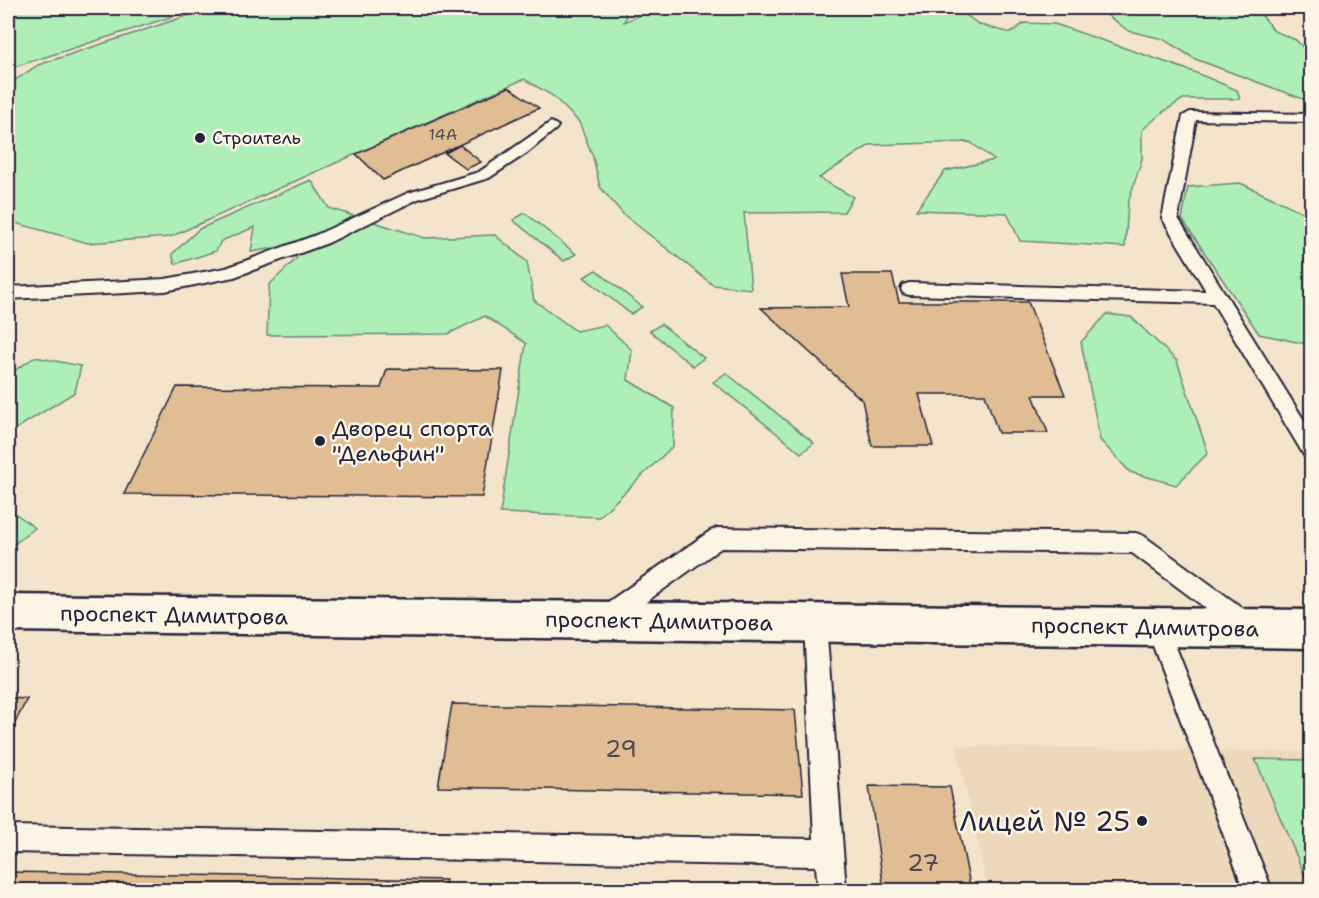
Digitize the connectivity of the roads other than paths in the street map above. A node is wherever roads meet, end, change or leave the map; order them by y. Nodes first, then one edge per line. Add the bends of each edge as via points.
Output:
1 (1311, 118) edge
2 (551, 126) dead end
3 (909, 290) dead end
4 (8, 293) edge
5 (1218, 297) junction
6 (1311, 451) edge
7 (8, 613) edge
8 (600, 620) junction
9 (815, 623) junction
10 (1157, 627) junction
11 (1252, 628) junction
12 (1311, 629) edge
13 (8, 839) edge
14 (828, 853) junction
15 (832, 891) edge
16 (1258, 891) edge

1 - 5 lane via 1190,116 1170,218
2 - 4 lane via 484,175 413,196 322,239 228,273 165,285
3 - 5 lane
5 - 6 lane
7 - 8 main road, проспект Димитрова
8 - 9 main road, проспект Димитрова
8 - 11 lane via 717,538 1136,543
9 - 10 main road, проспект Димитрова
9 - 14 lane
10 - 11 main road, проспект Димитрова
10 - 16 lane
11 - 12 main road, проспект Димитрова
13 - 14 lane
14 - 15 lane

